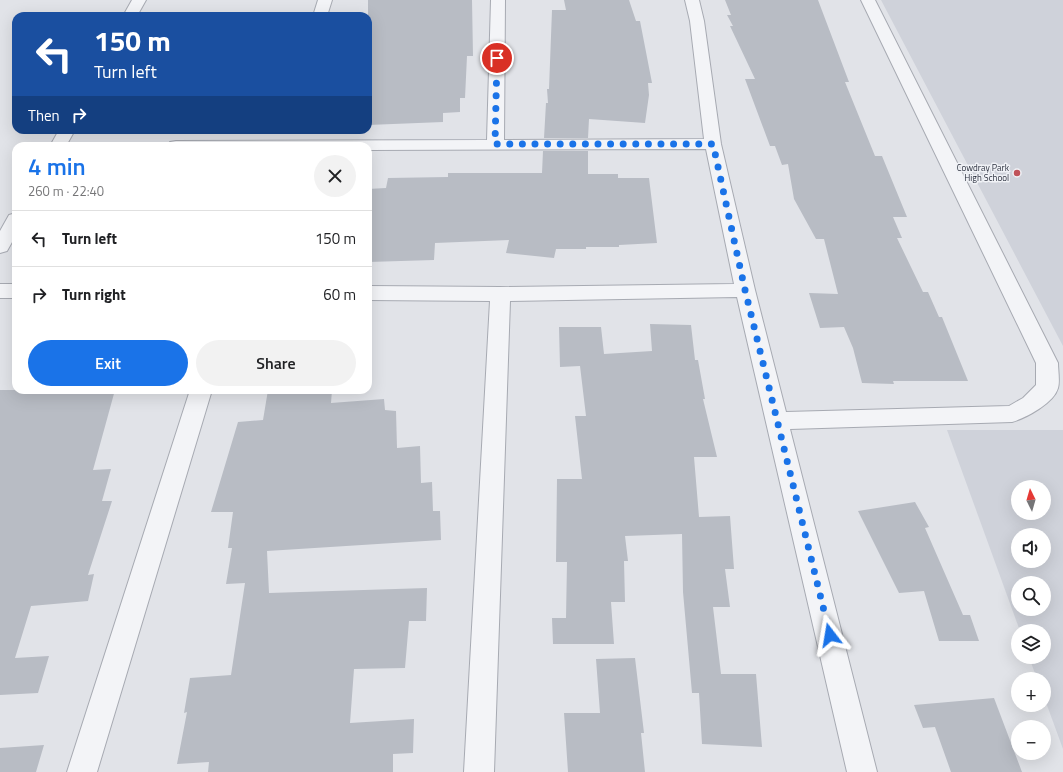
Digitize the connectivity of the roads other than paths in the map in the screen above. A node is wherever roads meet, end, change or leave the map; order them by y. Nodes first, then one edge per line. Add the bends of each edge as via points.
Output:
1 (139, 0) edge
2 (325, 0) edge
3 (498, 0) edge
4 (692, 0) edge
5 (868, 0) edge
6 (132, 12) edge
7 (321, 12) edge
8 (495, 144) junction
9 (713, 144) junction
10 (372, 145) edge
11 (12, 226) edge
12 (0, 247) edge
13 (745, 290) junction
14 (0, 291) edge
15 (12, 291) edge
16 (372, 293) edge
17 (500, 294) junction
18 (200, 394) edge
19 (778, 421) junction
20 (82, 772) edge
21 (479, 772) edge
22 (862, 772) edge

1 - 6 street
2 - 7 street
3 - 8 street
4 - 9 street via 698,21
5 - 19 street via 1047,362 1047,388 1031,404 1012,414
8 - 9 street
8 - 10 street
9 - 13 street
11 - 12 street
13 - 17 street
13 - 19 street
14 - 15 street
16 - 17 street
17 - 21 street
18 - 20 street
19 - 22 street

